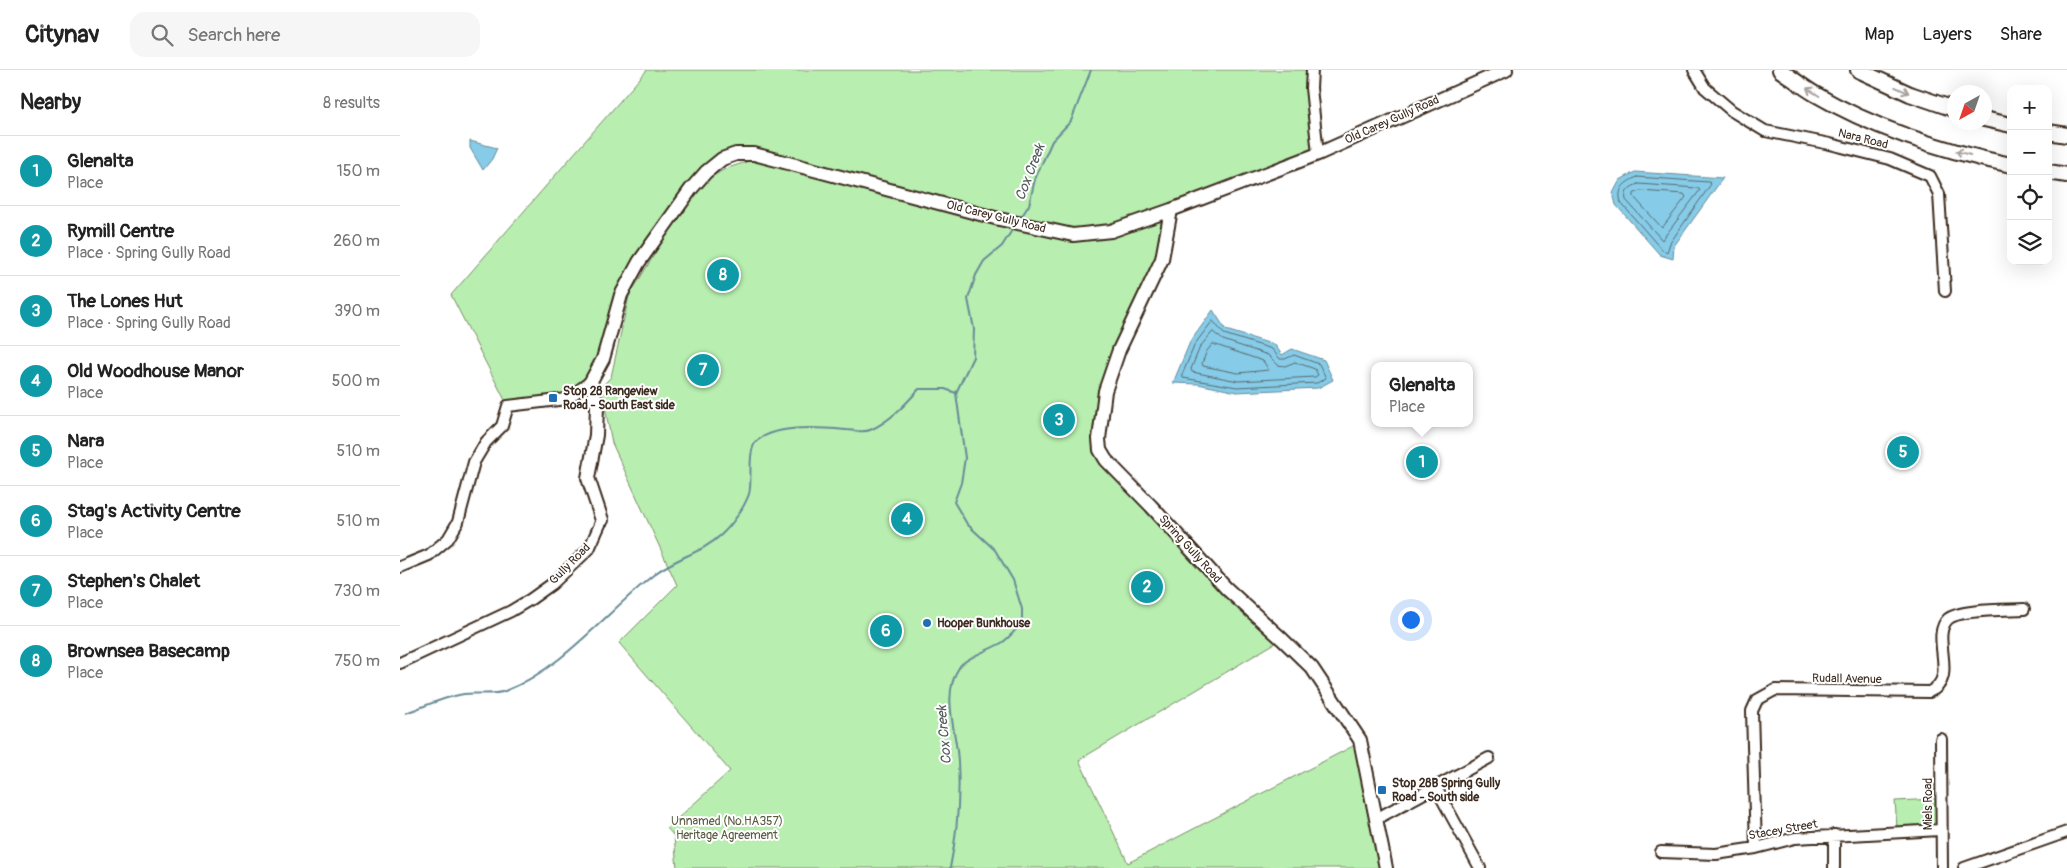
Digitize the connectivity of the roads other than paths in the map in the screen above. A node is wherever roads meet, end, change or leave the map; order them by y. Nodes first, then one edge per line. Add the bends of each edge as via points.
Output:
1 (1312, 70) edge
2 (1506, 70) edge
3 (1694, 70) edge
4 (1780, 70) edge
5 (1858, 70) edge
6 (1947, 107) edge
7 (1992, 121) edge
8 (2007, 124) edge
9 (2052, 133) edge
10 (2067, 136) edge
11 (1318, 154) junction
12 (2007, 164) edge
13 (2052, 173) edge
14 (2067, 175) edge
15 (1171, 210) junction
16 (1945, 291) dead end
17 (591, 381) junction
18 (602, 520) joint
19 (400, 567) edge
20 (2024, 609) dead end
21 (400, 663) edge
22 (1941, 739) dead end
23 (1489, 758) dead end
24 (1435, 786) junction
25 (1376, 819) junction
26 (1940, 830) junction
27 (2067, 832) edge
28 (1834, 835) junction
29 (1756, 848) junction
30 (1661, 852) dead end
31 (1386, 868) edge
32 (1480, 868) edge
33 (1834, 868) edge
34 (1942, 868) edge
35 (1964, 868) edge

1 - 11 street
2 - 11 main road, Old Carey Gully Road
3 - 16 street, Nara Road via 1705,88 1732,112 1765,131 1890,159 1930,176 1939,194
12 -> 4 highway via 1907,136 1816,94
5 -> 6 highway
7 - 8 highway
9 - 10 highway
11 - 15 main road, Old Carey Gully Road
13 - 14 highway
15 - 17 main road, Old Carey Gully Road via 1111,231 1072,235 754,154 736,154 722,159 706,172 639,262 621,295 603,359
15 - 25 main road, Spring Gully Road via 1162,259 1119,350 1105,391 1100,450 1226,588 1312,668 1360,740
17 - 18 main road, Gully Road via 597,406 596,435 588,478
17 - 19 street via 567,399 508,406 502,426 486,442 474,462 458,522 448,539 429,555
18 - 21 street, Gully Road via 589,549 538,594 510,611
20 - 29 street, Rudall Avenue via 1966,612 1948,618 1942,628 1943,679 1937,689 1929,692 1774,690 1757,700 1752,711
22 - 26 street, Miels Road
23 - 24 street
24 - 25 street
24 - 32 street
25 - 31 main road, Spring Gully Road
26 - 28 street, Stacey Street
26 - 34 street, Miels Road
27 - 35 street
28 - 29 street, Stacey Street via 1795,838
28 - 33 street
29 - 30 street, Stacey Street via 1716,854

